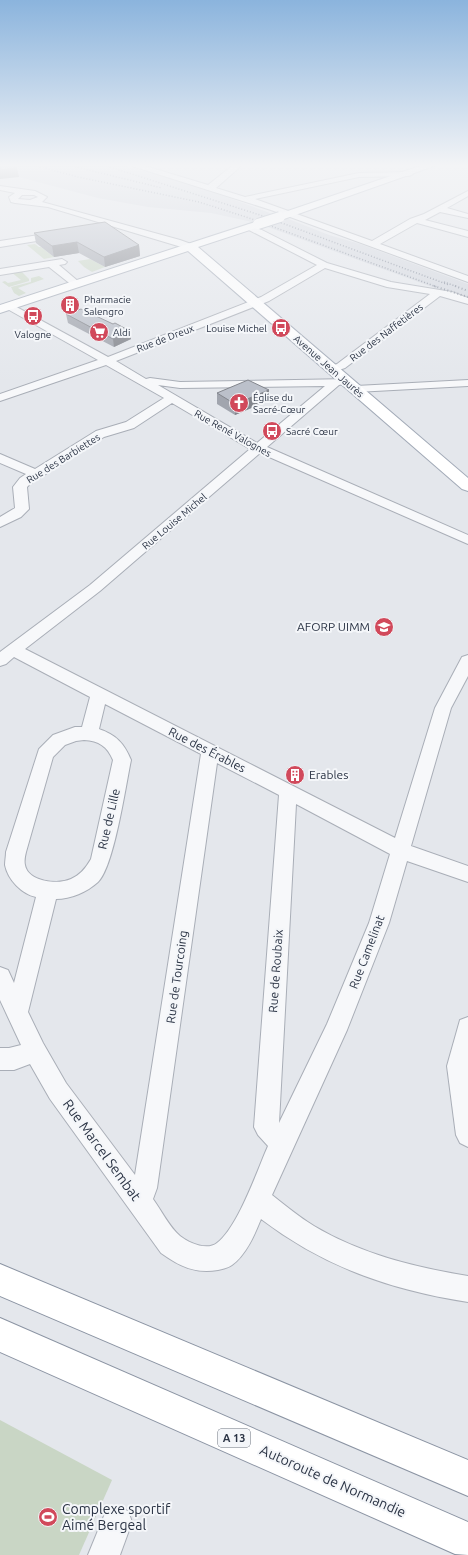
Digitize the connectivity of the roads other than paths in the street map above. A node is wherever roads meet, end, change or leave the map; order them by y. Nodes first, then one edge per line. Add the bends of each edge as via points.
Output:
1 (36, 239) edge
2 (166, 239) edge
3 (215, 239) edge
4 (278, 239) edge
5 (358, 239) edge
6 (383, 239) edge
7 (0, 244) edge
8 (373, 244) junction
9 (191, 247) junction
10 (62, 262) dead end
11 (51, 264) junction
12 (324, 265) junction
13 (0, 272) edge
14 (468, 279) edge
15 (76, 284) junction
16 (438, 293) junction
17 (468, 301) edge
18 (256, 303) junction
19 (5, 309) edge
20 (107, 361) junction
21 (333, 369) junction
22 (141, 380) junction
23 (468, 383) edge
24 (346, 384) junction
25 (180, 385) junction
26 (168, 396) junction
27 (0, 398) edge
28 (260, 449) junction
29 (0, 458) edge
30 (36, 474) junction
31 (468, 486) edge
32 (0, 523) edge
33 (468, 540) edge
34 (7, 655) edge
35 (468, 661) edge
36 (99, 694) junction
37 (89, 734) junction
38 (210, 752) junction
39 (288, 791) junction
40 (401, 851) junction
41 (468, 874) edge
42 (48, 890) junction
43 (0, 977) edge
44 (17, 1012) junction
45 (468, 1028) edge
46 (35, 1051) junction
47 (0, 1059) edge
48 (468, 1135) edge
49 (282, 1143) junction
50 (139, 1201) junction
51 (258, 1201) junction
52 (242, 1234) joint
53 (0, 1280) edge
54 (468, 1289) edge
55 (0, 1335) edge
56 (468, 1478) edge
57 (117, 1522) dead end
58 (468, 1541) edge
59 (104, 1555) edge

1 - 7 street
2 - 9 street
3 - 9 main road
4 - 12 street
5 - 8 street
6 - 8 street
8 - 14 street
9 - 15 main road
9 - 18 main road, Avenue Jean Jaurès
10 - 11 street
11 - 13 street
11 - 15 street
12 - 16 street via 390,285
12 - 18 street, Rue de Dreux
15 - 19 main road
16 - 17 street
16 - 21 street, Rue des Naffetières via 341,366
18 - 20 street, Rue de Dreux
18 - 21 main road, Avenue Jean Jaurès
19 - 20 street, Rue René Valognes
20 - 22 street, Rue René Valognes
20 - 27 street, Rue de Dreux
21 - 24 main road, Avenue Jean Jaurès
22 - 25 street
22 - 26 street, Rue René Valognes
23 - 24 street
24 - 25 street
24 - 28 street, Rue Louise Michel
24 - 31 main road, Avenue Jean Jaurès
25 - 26 street, Rue des Barbiettes via 171,388
26 - 28 street, Rue René Valognes
26 - 30 street, Rue des Barbiettes via 130,425 100,434
28 - 33 street, Rue René Valognes
28 - 34 street, Rue Louise Michel via 94,588
29 - 30 street
30 - 32 street, Rue des Barbiettes via 20,486 22,509
34 - 36 street, Rue des Érables
35 - 40 street, Rue Camelinat via 443,708
36 - 37 street
36 - 38 street, Rue des Érables
37 - 42 street, Rue de Lille via 75,734 59,740 46,754 16,852 14,865 21,877 34,888
37 - 42 street, Rue de Lille via 108,738 118,748 122,760 100,861 92,875 76,886
38 - 39 street, Rue des Érables
38 - 50 street, Rue de Tourcoing via 145,1188
39 - 40 street, Rue des Érables
39 - 49 street, Rue de Roubaix via 266,1127
40 - 41 street, Rue des Érables
40 - 49 street, Rue Camelinat via 379,923 336,1030
42 - 44 street
43 - 44 street, Rue Marcel Sembat
44 - 46 street, Rue Marcel Sembat
45 - 48 street via 458,1066
46 - 47 street via 8,1060
46 - 50 street, Rue Marcel Sembat via 58,1091
49 - 51 street, Rue Camelinat
50 - 52 street, Rue Marcel Sembat via 170,1244 184,1254 204,1259 223,1256
51 - 52 street, Rue Camelinat
51 - 54 street via 309,1238 372,1268 427,1283
53 - 56 main road
55 - 58 main road, Autoroute de Normandie / A 13
57 - 59 street

